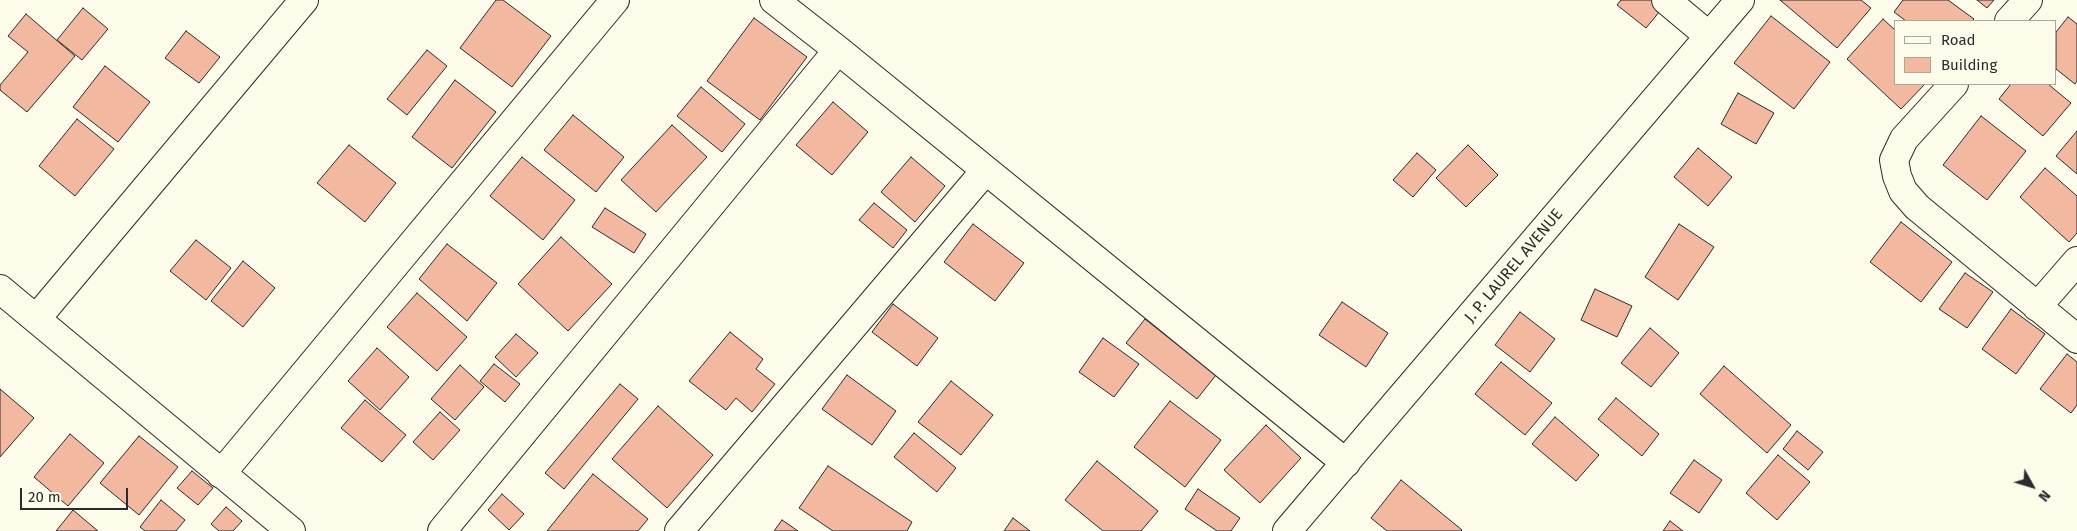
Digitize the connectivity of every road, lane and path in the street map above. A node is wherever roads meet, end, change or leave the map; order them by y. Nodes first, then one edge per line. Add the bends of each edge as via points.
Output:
1 (304, 0) edge
2 (615, 0) edge
3 (774, 0) edge
4 (1666, 0) edge
5 (1740, 0) edge
6 (2028, 0) edge
7 (2010, 20) edge
8 (1709, 36) junction
9 (838, 50) junction
10 (1953, 85) edge
11 (985, 170) junction
12 (2077, 261) edge
13 (0, 289) edge
14 (2037, 307) junction
15 (36, 318) junction
16 (2077, 339) edge
17 (1346, 463) junction
18 (221, 474) junction
19 (290, 531) edge
20 (442, 531) edge
21 (679, 531) edge
22 (1287, 531) edge

1 - 15 street
2 - 18 street
3 - 9 street
4 - 8 street
5 - 8 street, J. P. LAUREL AVENUE
6 - 7 street
8 - 17 street, J. P. LAUREL AVENUE
9 - 11 street
9 - 20 street
10 - 14 street via 1904,139 1894,160 1897,176 1903,191 1917,207
11 - 17 street
11 - 21 street
12 - 14 street
13 - 15 street
14 - 16 street
15 - 18 street
17 - 22 street, J. P. LAUREL AVENUE
18 - 19 street

